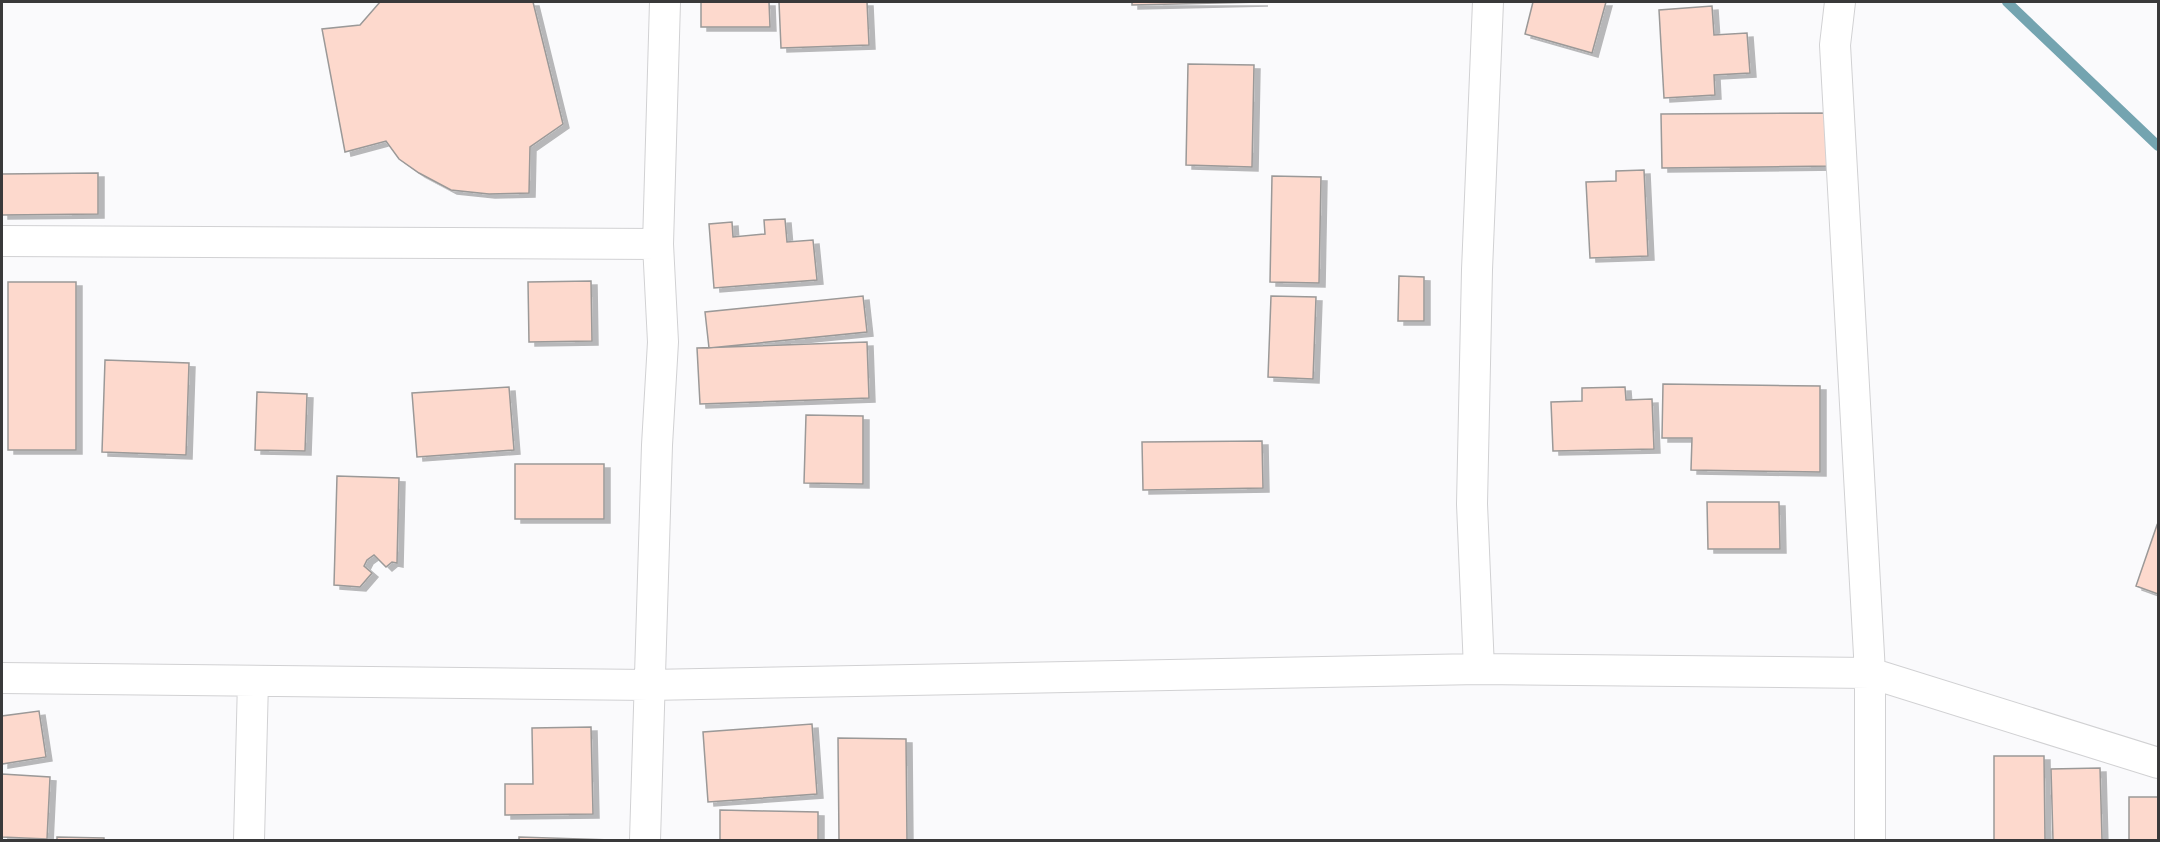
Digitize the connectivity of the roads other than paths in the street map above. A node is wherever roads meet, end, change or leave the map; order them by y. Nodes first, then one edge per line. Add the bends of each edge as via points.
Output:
1 (665, 2) edge
2 (1488, 2) edge
3 (1840, 2) edge
4 (2, 241) edge
5 (658, 244) junction
6 (1479, 669) junction
7 (1870, 673) junction
8 (2, 678) edge
9 (253, 681) junction
10 (649, 685) junction
11 (2158, 763) edge
12 (249, 840) edge
13 (645, 840) edge
14 (1870, 840) edge

1 - 5 street
2 - 6 street via 1472,504
3 - 7 street via 1835,45
4 - 5 street
5 - 10 street via 663,342
6 - 7 street
6 - 10 street
7 - 11 street
7 - 14 street
8 - 9 street
9 - 10 street
9 - 12 street
10 - 13 street

